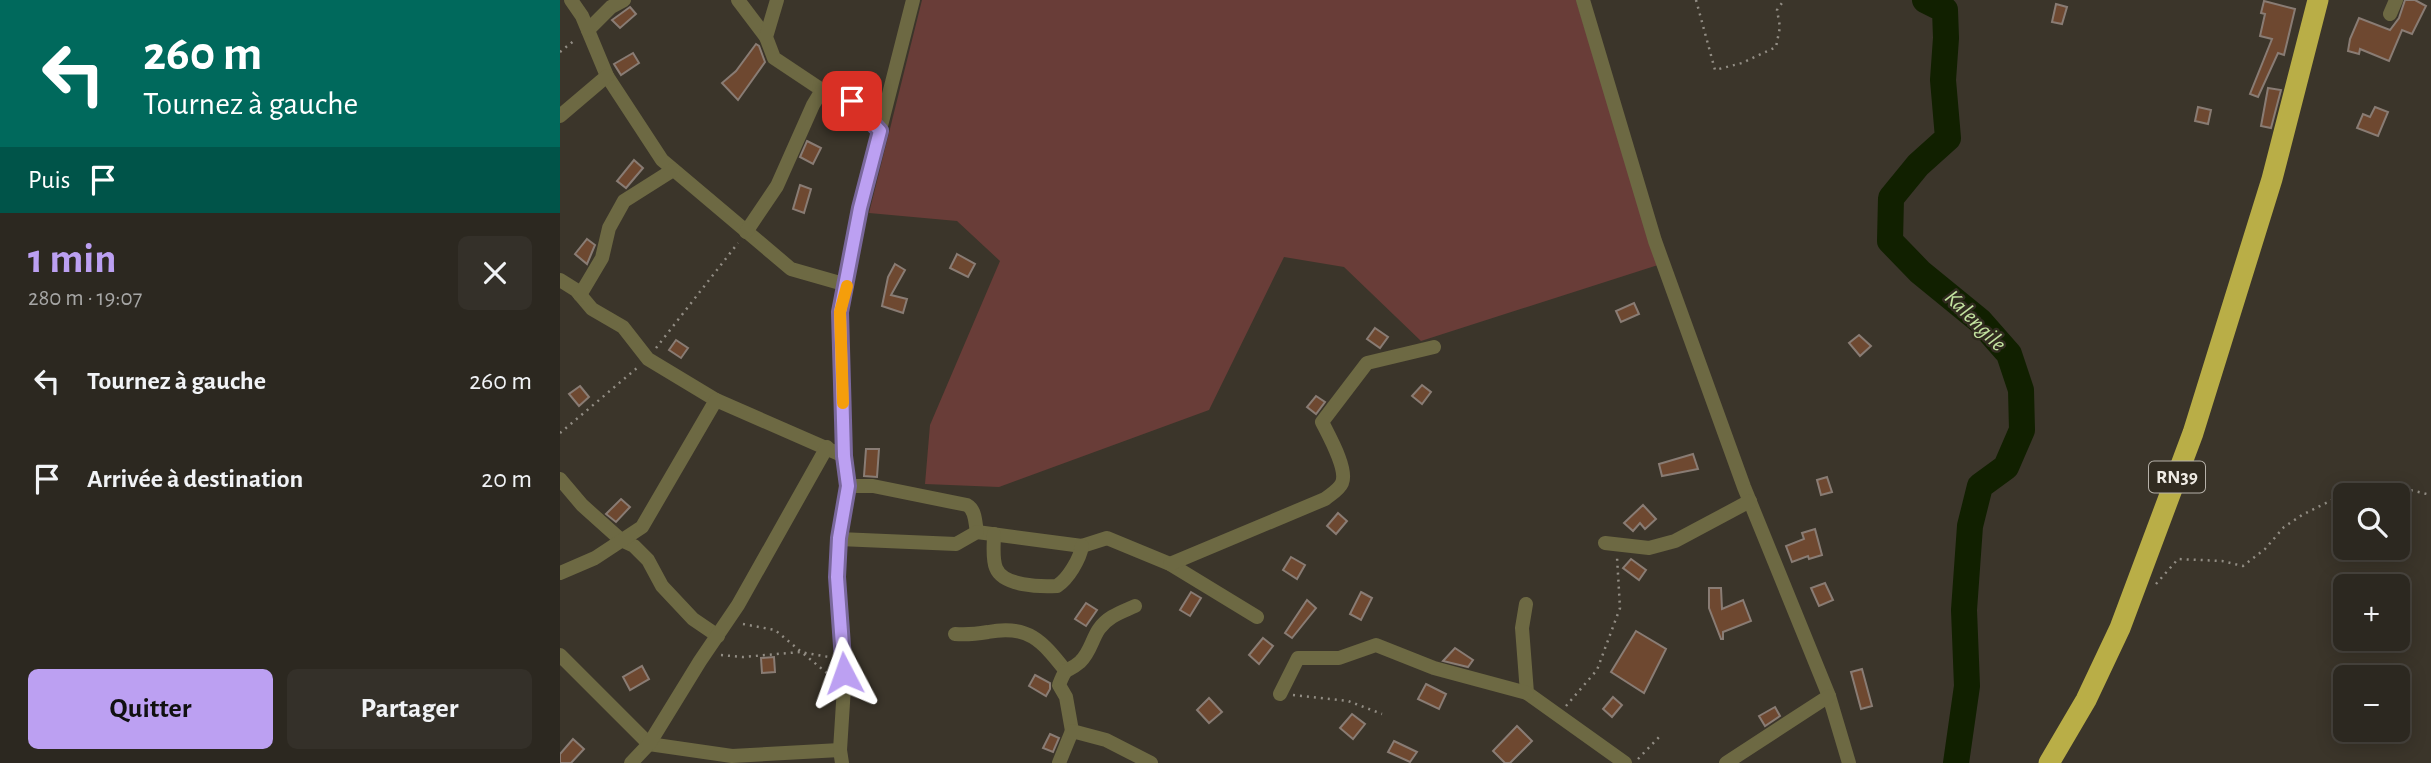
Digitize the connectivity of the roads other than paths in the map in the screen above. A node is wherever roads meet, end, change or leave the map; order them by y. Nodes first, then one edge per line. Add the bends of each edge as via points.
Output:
1 (570, 0) edge
2 (624, 0) edge
3 (738, 0) edge
4 (777, 0) edge
5 (913, 0) edge
6 (1583, 0) edge
7 (2318, 0) edge
8 (560, 7) edge
9 (585, 23) junction
10 (766, 37) junction
11 (607, 76) junction
12 (822, 90) junction
13 (560, 116) edge
14 (880, 131) junction
15 (673, 170) junction
16 (746, 232) junction
17 (560, 280) edge
18 (847, 285) junction
19 (580, 295) junction
20 (1434, 347) dead end
21 (716, 400) junction
22 (827, 447) junction
23 (844, 456) junction
24 (560, 479) edge
25 (848, 486) junction
26 (1750, 501) junction
27 (977, 532) junction
28 (994, 534) junction
29 (839, 538) junction
30 (621, 540) junction
31 (1605, 543) road end
32 (1082, 546) junction
33 (1170, 564) junction
34 (560, 573) edge
35 (1526, 604) dead end
36 (1135, 606) dead end
37 (1257, 617) dead end
38 (955, 634) dead end
39 (718, 636) junction
40 (560, 655) edge
41 (1065, 670) junction
42 (1527, 693) junction
43 (1280, 694) road end
44 (1829, 695) junction
45 (1072, 732) junction
46 (649, 744) junction
47 (841, 756) edge
48 (631, 763) edge
49 (1059, 763) edge
50 (1151, 763) edge
51 (1625, 763) edge
52 (1726, 763) edge
53 (1849, 763) edge
54 (2049, 763) edge

1 - 9 street
2 - 9 street
3 - 10 street
4 - 10 street
5 - 14 street
6 - 26 street via 1655,241
7 - 54 highway, RN39 via 2273,179 2193,433 2120,628 2087,700
8 - 9 street
9 - 11 street
10 - 12 street via 774,58
11 - 13 street
11 - 15 street
12 - 14 street via 852,101
12 - 16 street via 777,186
14 - 18 street
15 - 16 street
15 - 19 street via 624,201
16 - 18 street via 791,269
17 - 19 street
18 - 23 street via 840,312
19 - 21 street via 592,309 623,327 648,359
20 - 33 street via 1367,363 1322,422 1344,470 1337,490
21 - 22 street
21 - 30 street via 642,527
22 - 23 street
22 - 39 street
23 - 25 street
24 - 30 street
25 - 27 street via 873,486 967,505
25 - 29 street
26 - 31 street via 1675,541 1649,548
26 - 44 street
27 - 28 street
27 - 29 street via 956,544
28 - 32 street
28 - 32 street via 996,569 1013,582 1057,586
29 - 47 street via 844,687
30 - 34 street
30 - 39 street via 648,560 662,586 692,619
32 - 33 street via 1107,538
33 - 37 street
35 - 42 street via 1522,628
36 - 41 street via 1110,617 1080,662
38 - 41 street via 1024,631 1046,646
39 - 46 street
40 - 46 street
41 - 45 street via 1059,685 1066,697
42 - 43 street via 1434,668 1376,645 1339,658 1298,658
42 - 51 street
44 - 52 street
44 - 53 street
45 - 49 street
45 - 50 street via 1106,740
46 - 47 street via 733,756
46 - 48 street

